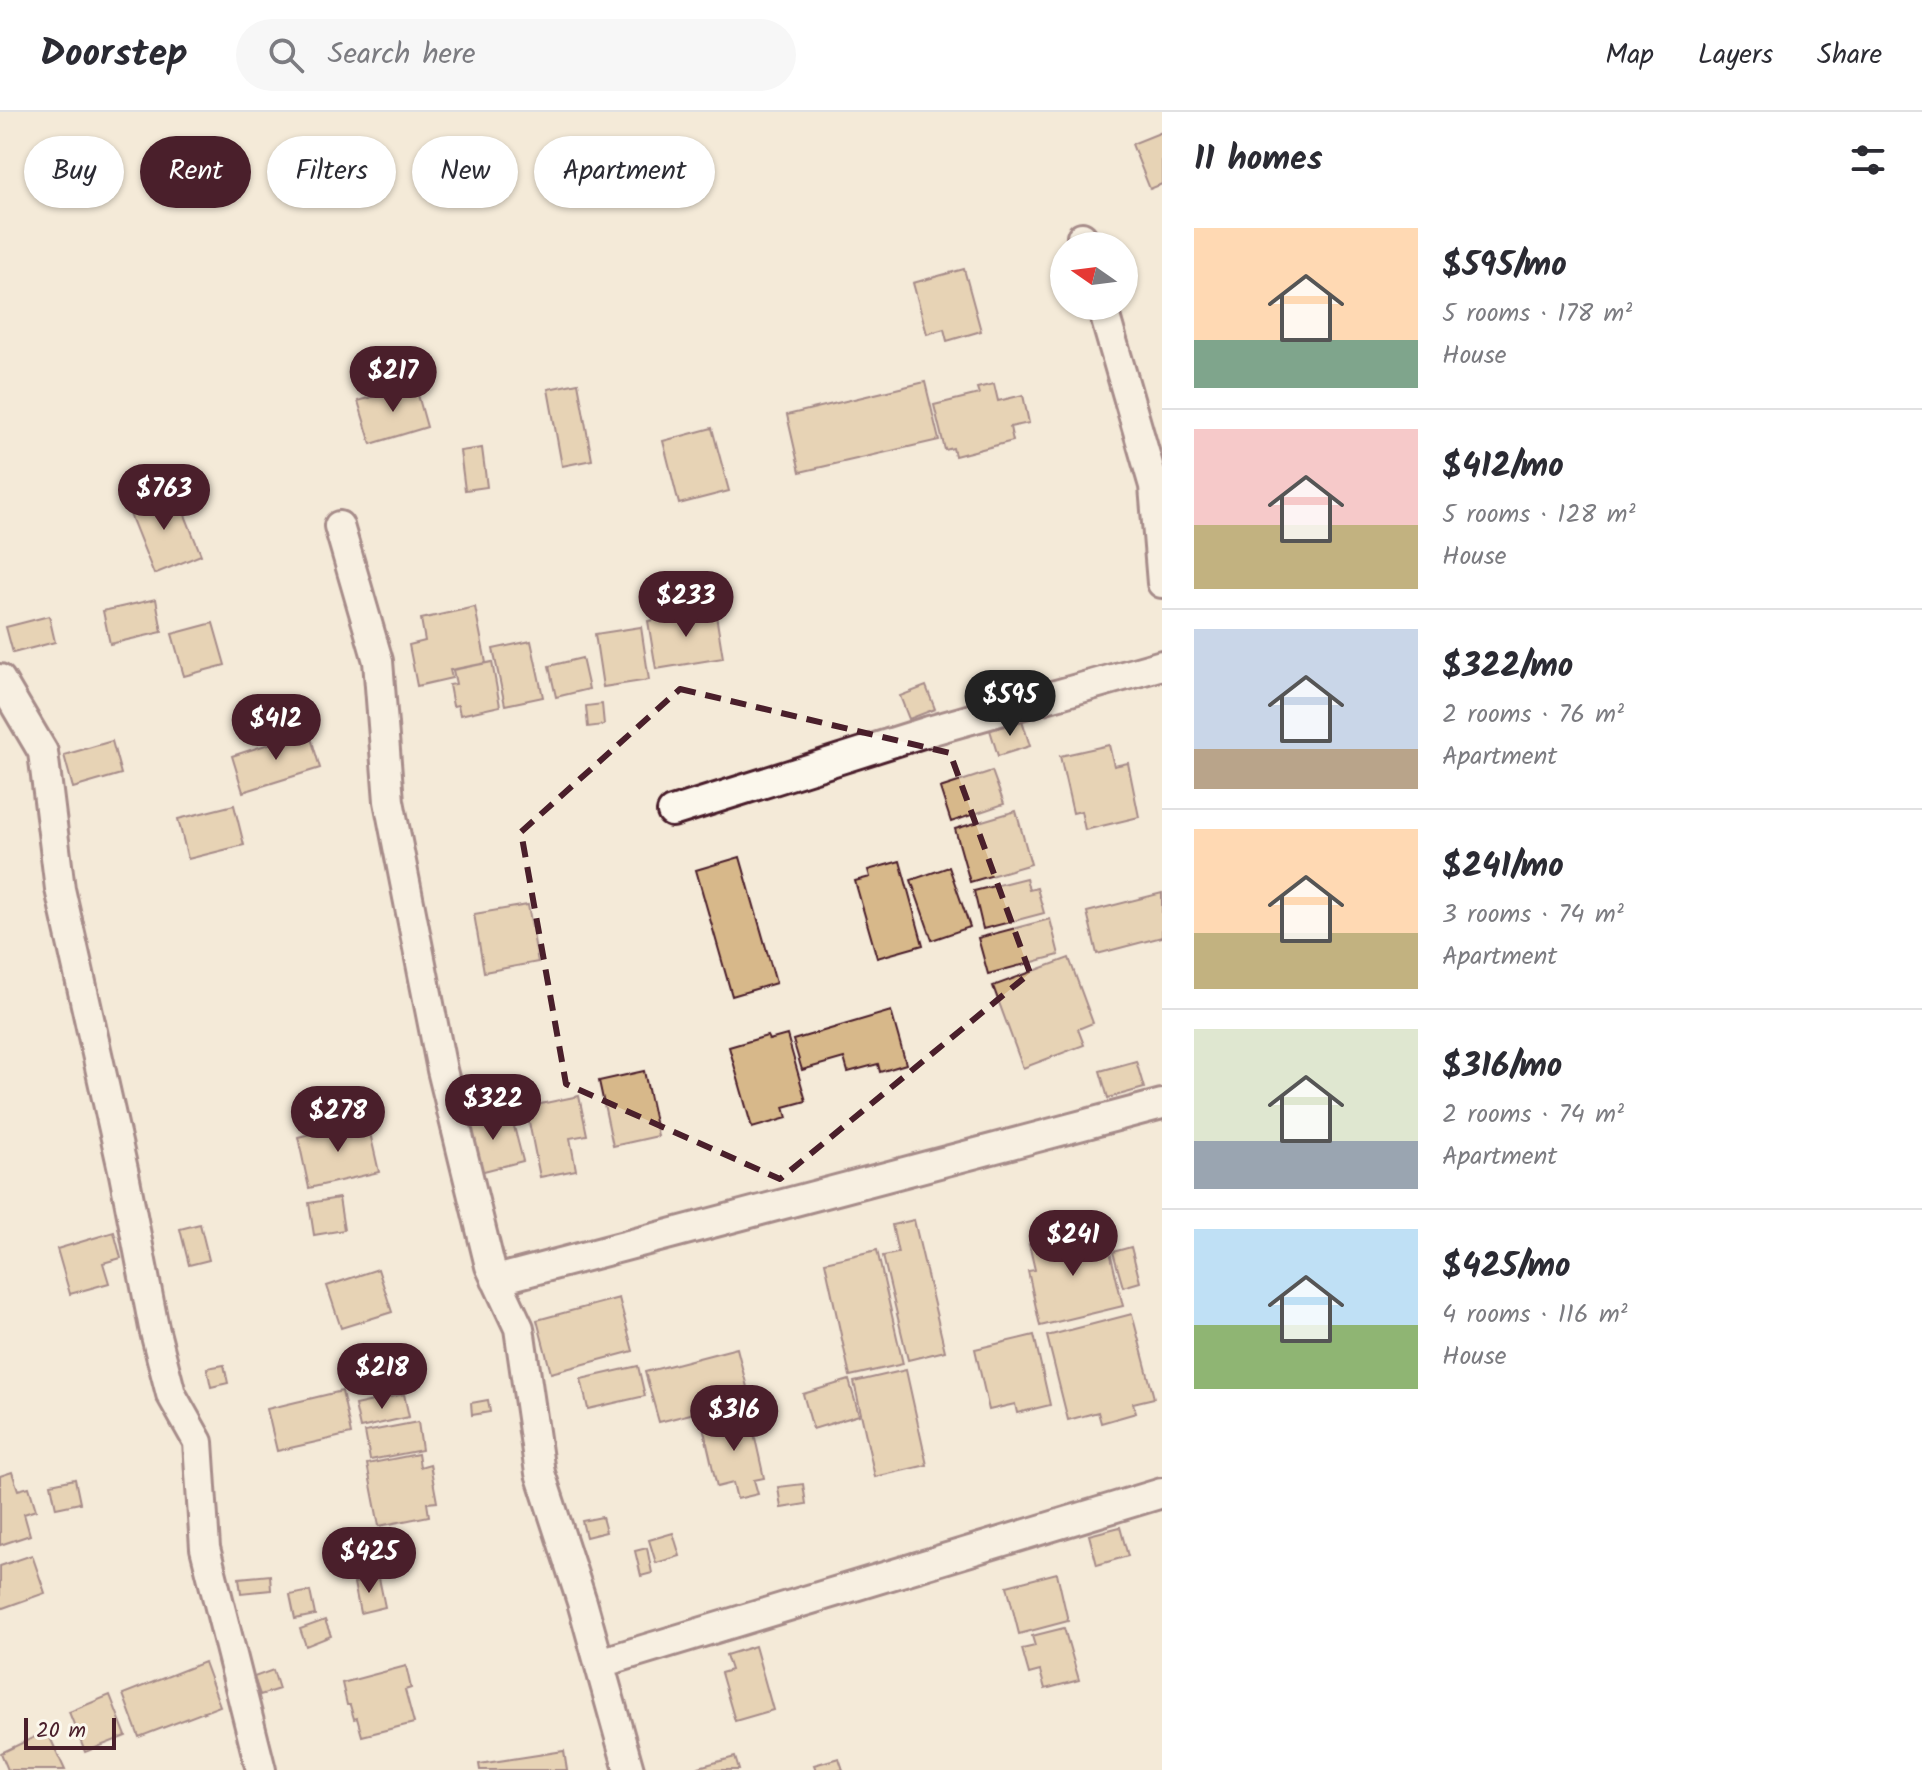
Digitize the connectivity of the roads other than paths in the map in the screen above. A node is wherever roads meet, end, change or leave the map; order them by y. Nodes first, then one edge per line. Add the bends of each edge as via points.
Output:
1 (1106, 320) edge
2 (339, 526) dead end
3 (1162, 583) edge
4 (1162, 665) edge
5 (0, 679) edge
6 (672, 812) dead end
7 (1162, 1104) edge
8 (496, 1280) junction
9 (1162, 1493) edge
10 (600, 1663) junction
11 (261, 1770) edge
12 (629, 1770) edge

1 - 3 street via 1154,486
2 - 8 street via 378,661 389,801 442,1070
4 - 6 street
5 - 11 street via 43,752 60,889 154,1328 171,1394 198,1442 205,1548
7 - 8 street
8 - 10 street via 519,1328 540,1473
9 - 10 street
10 - 12 street

